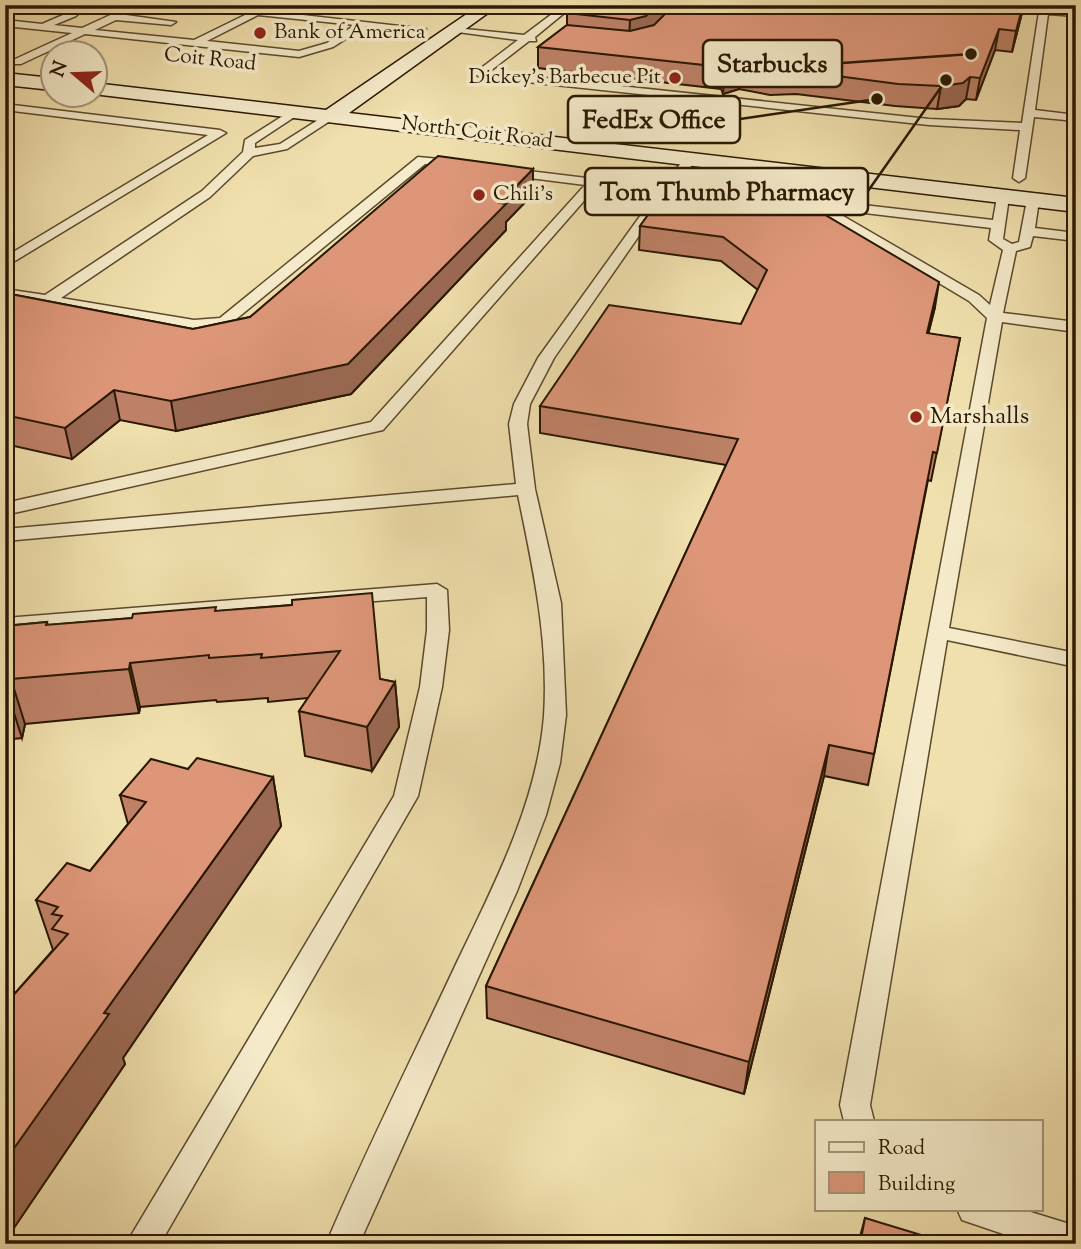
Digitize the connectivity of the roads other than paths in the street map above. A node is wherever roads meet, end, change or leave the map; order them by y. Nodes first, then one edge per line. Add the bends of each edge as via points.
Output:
1 (71, 5) edge
2 (140, 5) edge
3 (183, 5) edge
4 (386, 5) edge
5 (491, 5) edge
6 (570, 5) edge
7 (1044, 8) edge
8 (256, 12) junction
9 (1076, 13) edge
10 (115, 16) junction
11 (311, 18) junction
12 (171, 22) dead end
13 (5, 23) edge
14 (365, 23) junction
15 (429, 24) joint
16 (205, 26) dead end
17 (43, 27) junction
18 (226, 27) junction
19 (83, 31) junction
20 (455, 32) junction
21 (528, 38) junction
22 (540, 40) dead end
23 (196, 43) junction
24 (400, 43) dead end
25 (11, 61) edge
26 (38, 64) edge
27 (108, 71) edge
28 (5, 79) edge
29 (190, 80) dead end
30 (38, 83) edge
31 (108, 91) edge
32 (359, 99) junction
33 (385, 102) dead end
34 (5, 107) edge
35 (296, 111) junction
36 (1027, 113) junction
37 (332, 116) junction
38 (1076, 118) edge
39 (1025, 127) junction
40 (647, 133) dead end
41 (249, 153) junction
42 (691, 159) junction
43 (1019, 178) junction
44 (594, 182) junction
45 (1076, 185) edge
46 (672, 188) junction
47 (759, 197) edge
48 (1003, 197) junction
49 (1033, 200) junction
50 (810, 203) junction
51 (1076, 205) edge
52 (998, 225) junction
53 (1027, 231) junction
54 (1076, 237) edge
55 (1010, 248) junction
56 (5, 263) edge
57 (5, 293) edge
58 (48, 300) junction
59 (994, 316) junction
60 (1076, 327) edge
61 (526, 489) junction
62 (5, 509) edge
63 (5, 535) edge
64 (5, 624) edge
65 (938, 632) junction
66 (1076, 660) edge
67 (859, 1120) edge
68 (976, 1210) edge
69 (1076, 1242) edge
70 (142, 1244) edge
71 (342, 1244) edge

1 - 17 lane via 79,8
2 - 10 lane
3 - 8 lane
4 - 11 lane via 370,9 331,6
5 - 20 main road
6 - 21 lane
7 - 9 lane
7 - 36 lane
8 - 11 lane
8 - 18 lane
10 - 12 lane
10 - 19 lane
11 - 14 lane
13 - 17 lane
14 - 15 lane
14 - 23 lane via 330,45 299,54
15 - 24 main road
16 - 18 lane
17 - 19 lane
18 - 23 lane
19 - 23 lane
19 - 25 lane
20 - 21 lane
20 - 32 main road
21 - 22 lane
21 - 39 lane via 480,74 929,122
25 - 26 main road
27 - 29 main road, Coit Road
28 - 30 main road
31 - 35 main road, Coit Road
32 - 33 main road, North Coit Road
32 - 35 main road, North Coit Road via 321,95
32 - 37 main road
34 - 56 lane via 220,133
35 - 37 main road, North Coit Road
35 - 41 lane via 248,142
36 - 38 lane
36 - 39 lane
37 - 41 lane via 283,147
37 - 42 main road, North Coit Road
39 - 43 lane
40 - 43 main road
41 - 58 lane via 206,194
42 - 46 lane
42 - 48 main road, North Coit Road
43 - 45 main road
43 - 48 main road
43 - 49 main road
44 - 46 lane
44 - 58 lane via 422,160 224,322 194,325
44 - 62 lane via 377,426
46 - 61 lane via 531,381 518,424
47 - 50 lane
48 - 49 main road, North Coit Road
48 - 52 lane
49 - 51 main road, North Coit Road
49 - 53 lane
50 - 52 lane
50 - 59 lane via 974,299
52 - 55 lane via 996,240
53 - 54 lane
53 - 55 lane via 1024,244
55 - 59 lane
57 - 58 lane
59 - 60 lane
59 - 65 lane
61 - 63 lane
61 - 71 lane via 551,603 555,715 548,764 504,891
64 - 70 lane via 437,590 431,687 406,796
65 - 66 lane
65 - 67 lane via 855,1105
68 - 69 lane

